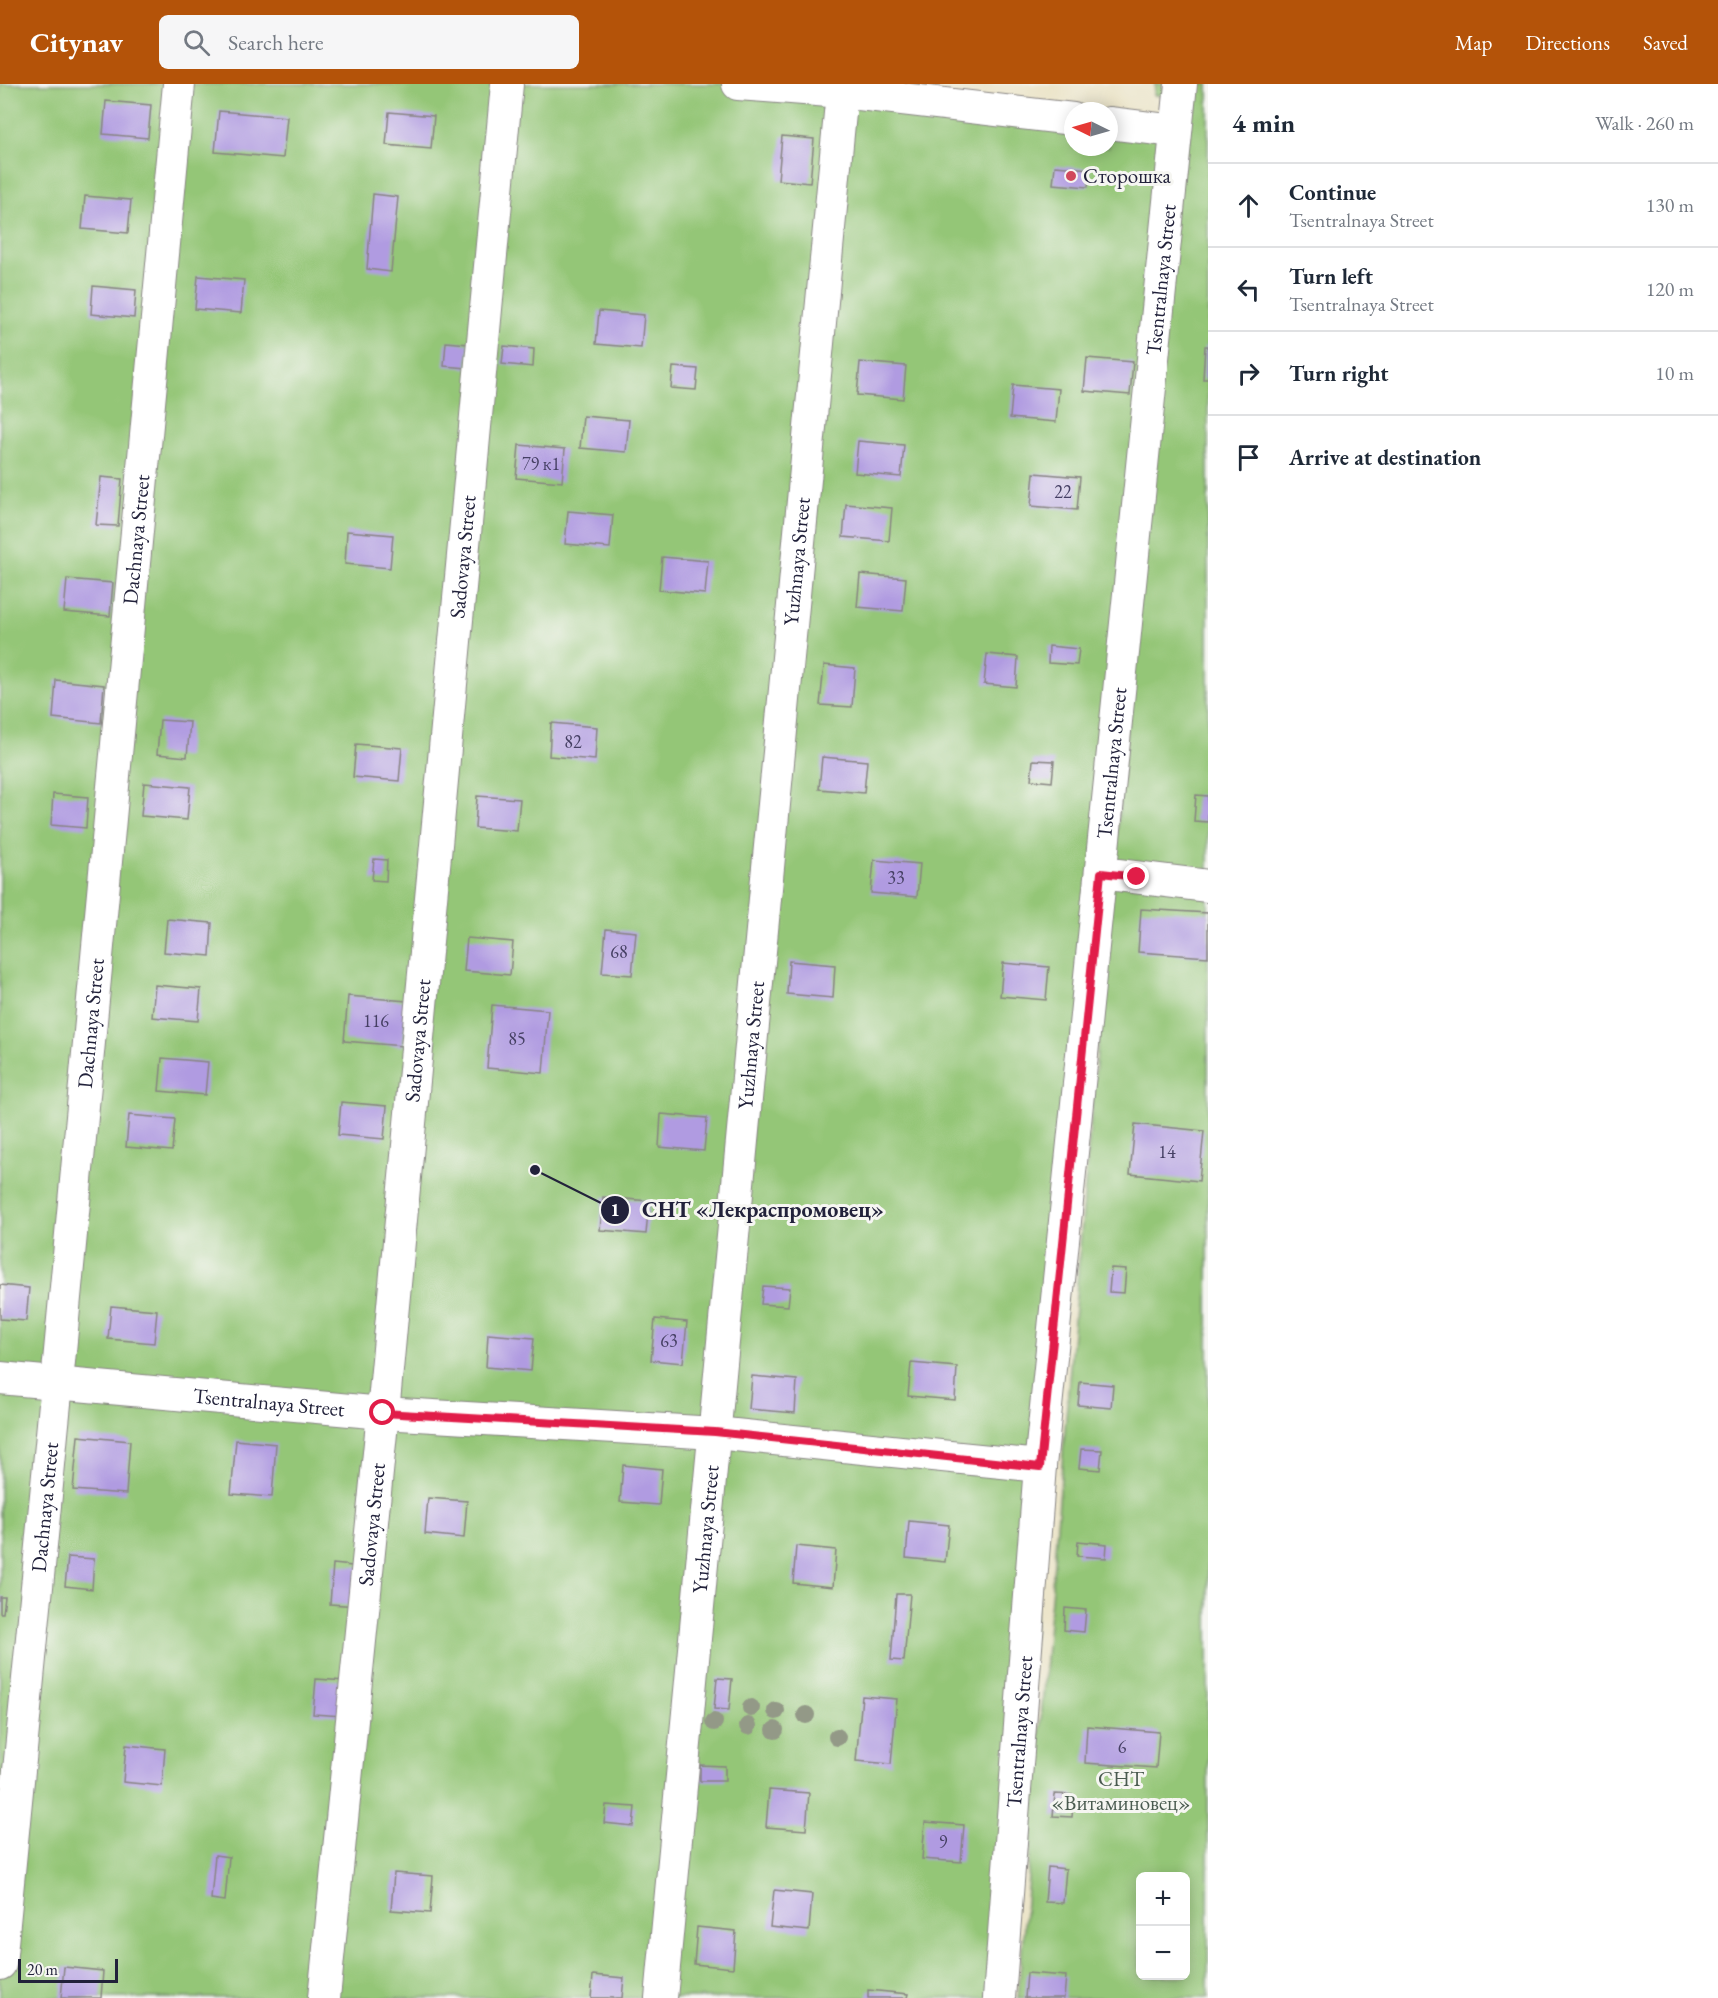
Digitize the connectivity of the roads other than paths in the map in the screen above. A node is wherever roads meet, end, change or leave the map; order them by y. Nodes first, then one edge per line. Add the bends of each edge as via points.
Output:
1 (179, 84) edge
2 (507, 84) edge
3 (738, 84) edge
4 (1181, 84) edge
5 (842, 92) junction
6 (1064, 118) edge
7 (1118, 124) edge
8 (1175, 131) junction
9 (1101, 873) junction
10 (1208, 886) edge
11 (0, 1378) edge
12 (57, 1383) junction
13 (383, 1413) junction
14 (715, 1432) junction
15 (1040, 1467) junction
16 (0, 1964) edge
17 (324, 1998) edge
18 (661, 1998) edge
19 (999, 1998) edge

1 - 12 street, Dachnaya Street
2 - 13 street, Sadovaya Street
3 - 5 street
4 - 8 street, Tsentralnaya Street
5 - 6 street
5 - 14 street, Yuzhnaya Street
7 - 8 street
8 - 9 street, Tsentralnaya Street
9 - 10 street
9 - 15 street, Tsentralnaya Street
11 - 12 street, Tsentralnaya Street
12 - 13 street, Tsentralnaya Street
12 - 16 street, Dachnaya Street
13 - 14 street, Tsentralnaya Street
13 - 17 street, Sadovaya Street
14 - 15 street, Tsentralnaya Street
14 - 18 street, Yuzhnaya Street
15 - 19 street, Tsentralnaya Street

